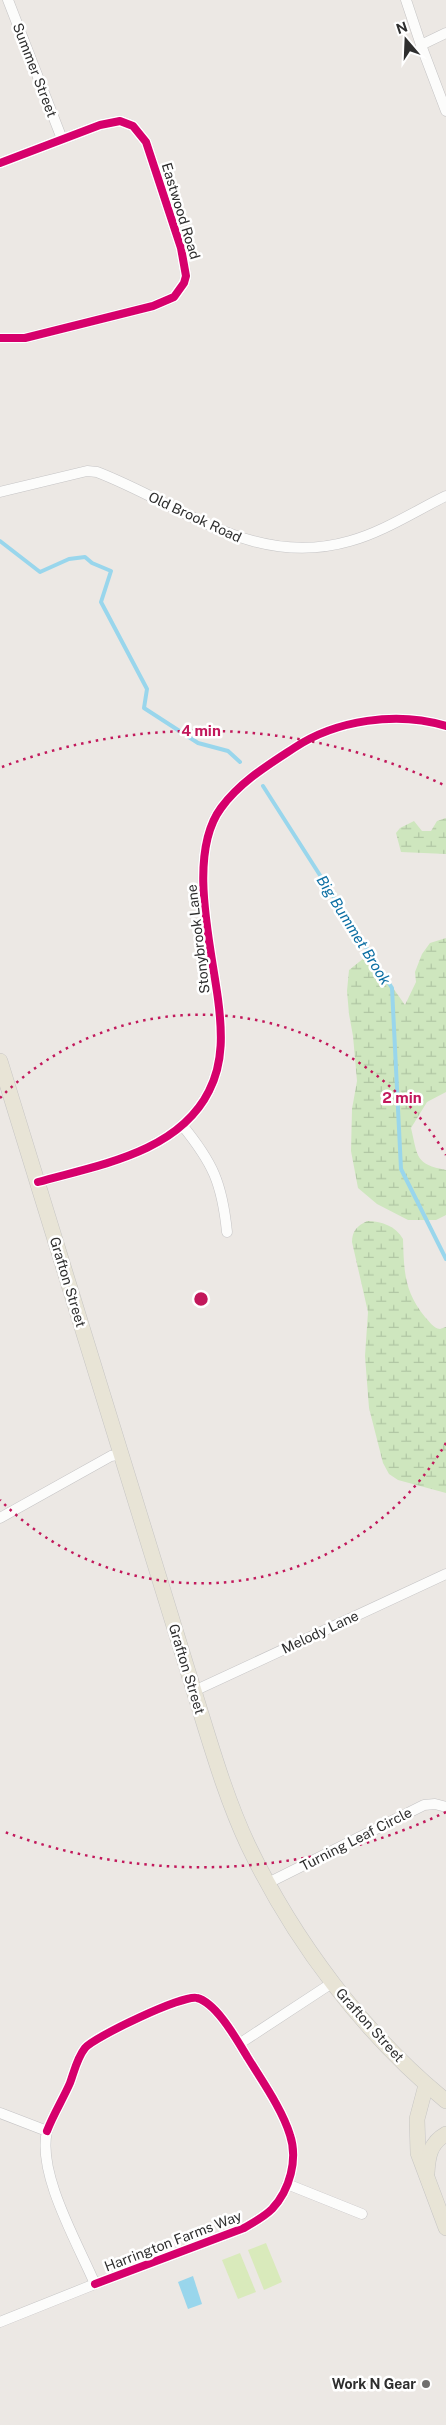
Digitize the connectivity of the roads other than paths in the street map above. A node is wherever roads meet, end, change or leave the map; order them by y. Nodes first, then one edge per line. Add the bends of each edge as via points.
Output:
1 (8, 0) edge
2 (406, 0) edge
3 (446, 33) edge
4 (420, 45) junction
5 (446, 111) edge
6 (62, 139) junction
7 (0, 163) edge
8 (0, 338) edge
9 (0, 492) edge
10 (446, 496) edge
11 (446, 726) edge
12 (0, 1061) edge
13 (182, 1125) junction
14 (38, 1182) junction
15 (227, 1232) dead end
16 (122, 1454) junction
17 (0, 1518) edge
18 (446, 1574) edge
19 (194, 1691) junction
20 (446, 1807) edge
21 (268, 1883) junction
22 (332, 1983) junction
23 (239, 2044) junction
24 (426, 2085) junction
25 (446, 2101) edge
26 (0, 2113) edge
27 (48, 2131) junction
28 (446, 2134) edge
29 (426, 2177) junction
30 (287, 2184) junction
31 (362, 2214) dead end
32 (446, 2228) edge
33 (95, 2284) junction
34 (0, 2322) edge

1 - 6 street, Summer Street
2 - 4 street
3 - 4 street
4 - 5 street
6 - 7 street, Eastwood Road
6 - 8 street, Eastwood Road via 114,121 127,123 138,130 146,142 181,248 186,270 184,283 174,297 153,306 25,338
9 - 10 street, Old Brook Road via 86,471 97,472 226,533 291,549 332,546 352,540
11 - 13 street, Stonybrook Lane via 409,719 380,720 322,733 262,769 239,787 220,809 208,832 203,858 204,894 221,1025 219,1059 209,1091
12 - 14 main road, Grafton Street
13 - 14 street, Stonybrook Lane via 138,1152
13 - 15 street via 215,1174
14 - 16 main road, Grafton Street
16 - 17 street via 111,1456
16 - 19 main road, Grafton Street
18 - 19 street, Melody Lane
19 - 21 main road, Grafton Street via 247,1844
20 - 21 street, Turning Leaf Circle via 430,1804 419,1807
21 - 22 main road, Grafton Street
22 - 23 street
22 - 24 main road, Grafton Street
23 - 27 street, Harrington Farms Way via 210,2007 201,1999 192,1997 117,2028 96,2038 82,2052
23 - 30 street, Harrington Farms Way via 290,2132 293,2157
24 - 25 main road, Grafton Street
24 - 29 main road via 416,2132 418,2153
26 - 27 street
27 - 33 street, Harrington Farms Way via 45,2154 52,2185
28 - 29 main road via 431,2148
29 - 32 main road
30 - 31 street
30 - 33 street, Harrington Farms Way via 272,2208 252,2223
33 - 34 street, Harrington Farms Way

